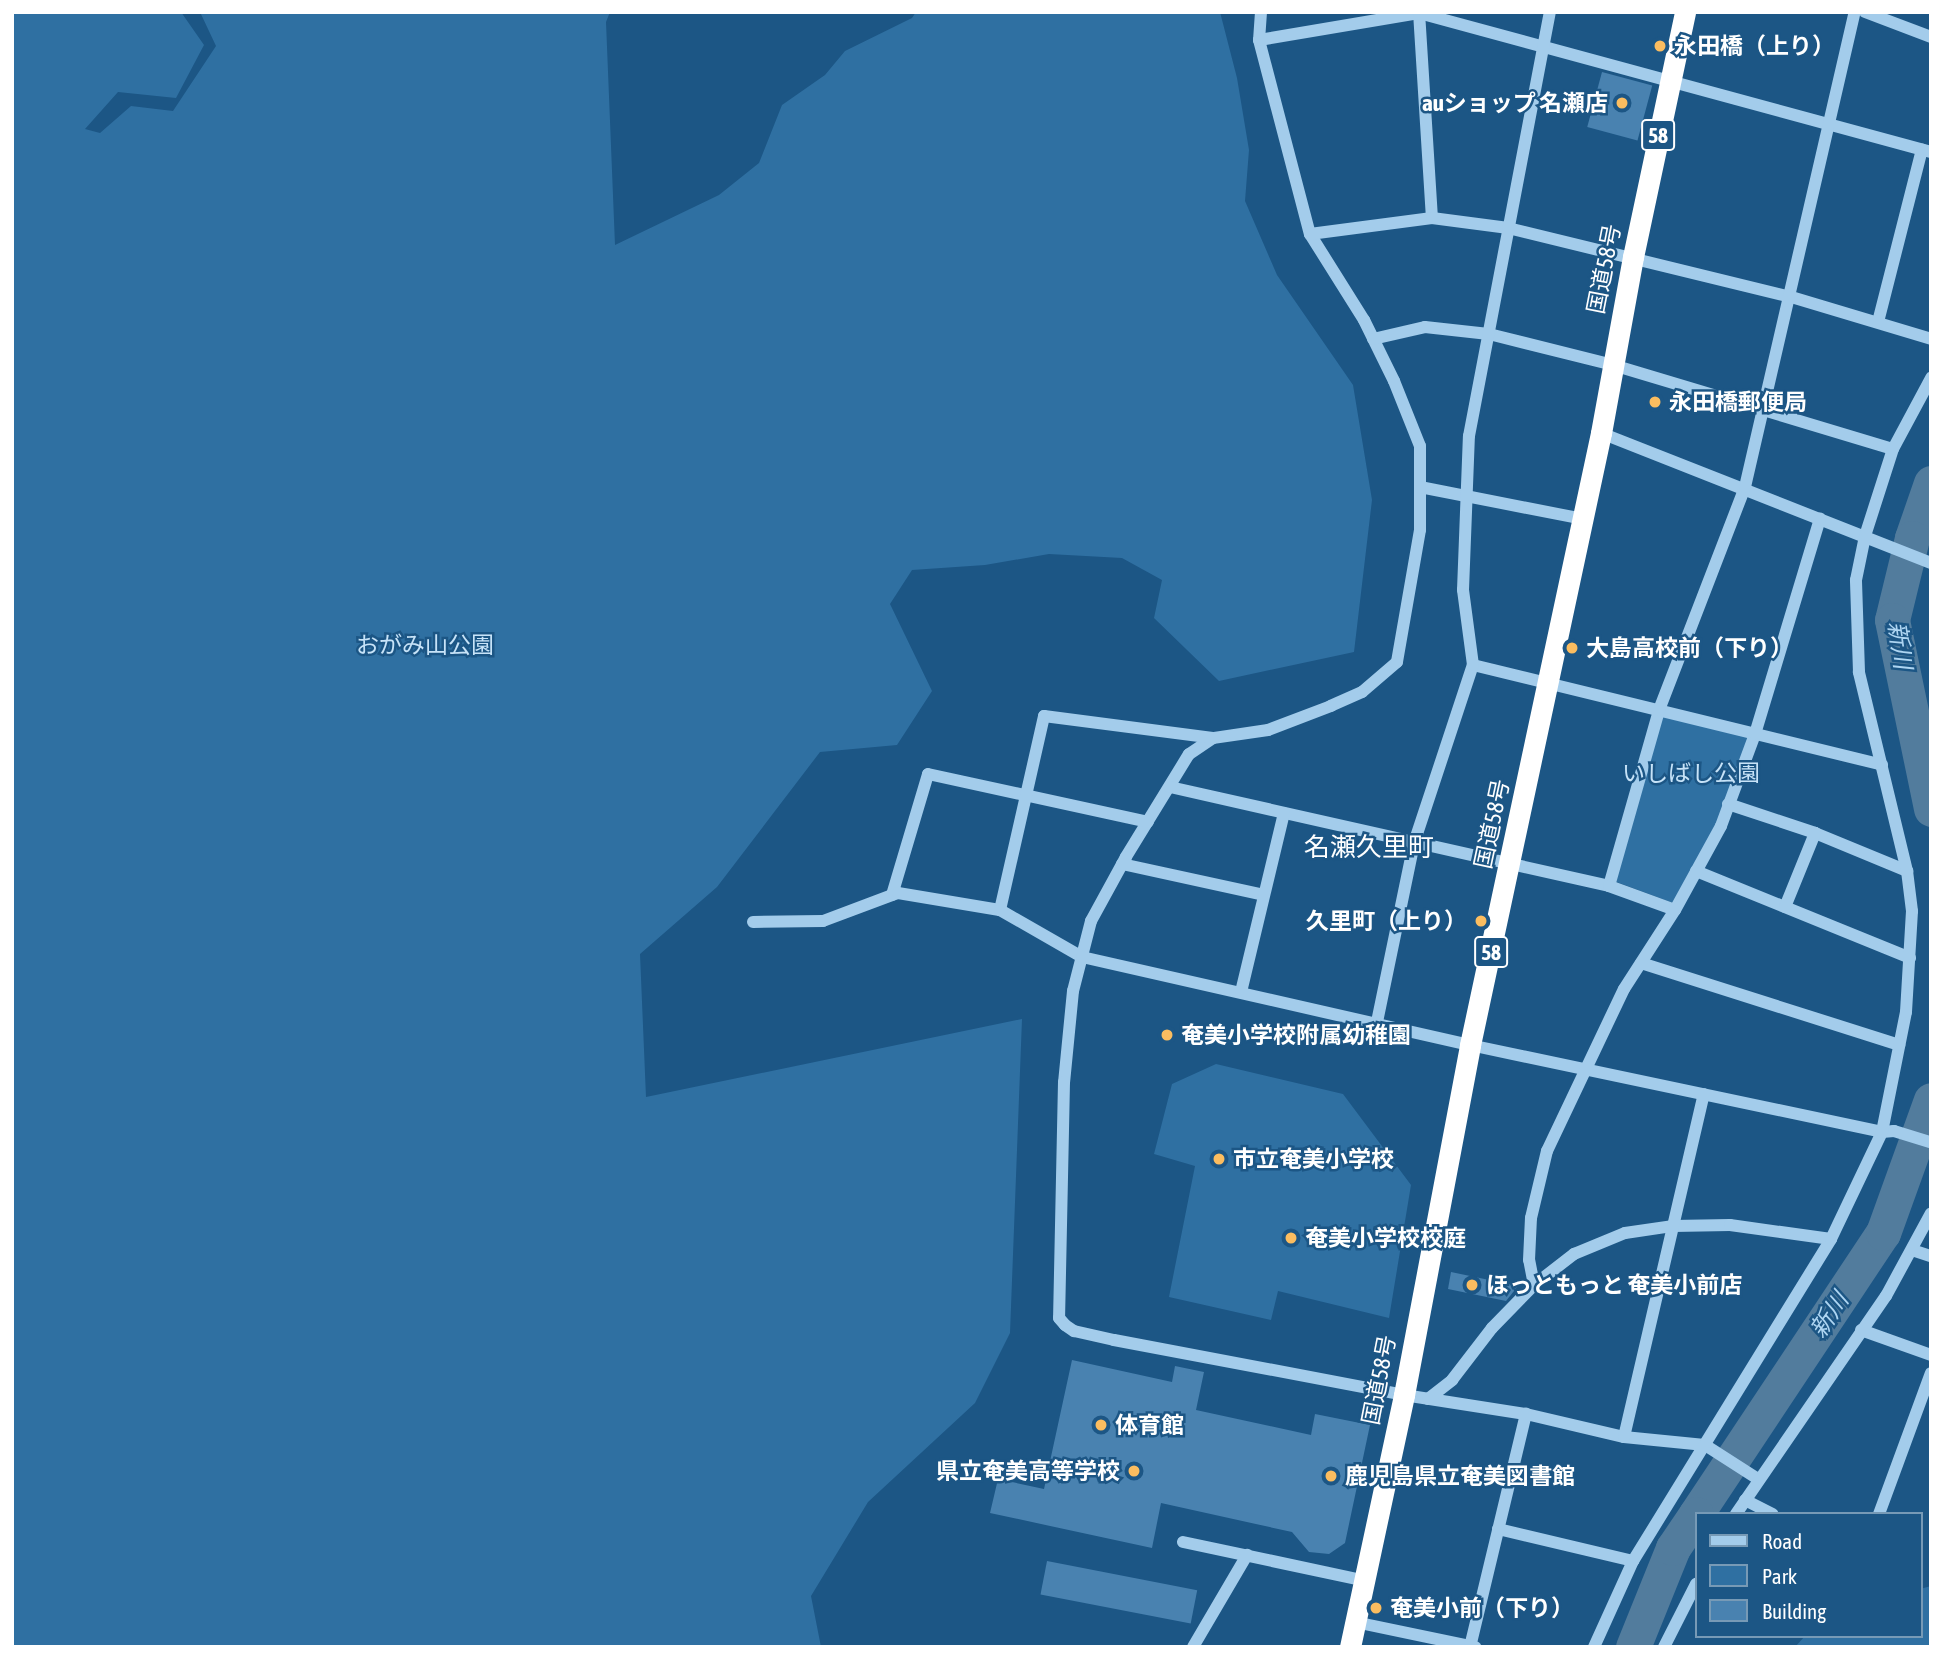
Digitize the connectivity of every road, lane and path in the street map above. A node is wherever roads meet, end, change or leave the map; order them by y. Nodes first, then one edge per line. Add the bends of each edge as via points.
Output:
1 (1261, 12) edge
2 (1550, 12) edge
3 (1685, 12) edge
4 (1855, 12) edge
5 (1865, 12) edge
6 (1419, 13) edge
7 (1931, 37) edge
8 (1259, 40) junction
9 (1543, 46) junction
10 (1669, 83) junction
11 (1827, 125) junction
12 (1926, 151) edge
13 (1432, 218) junction
14 (1508, 228) junction
15 (1310, 234) junction
16 (1633, 257) junction
17 (1788, 296) junction
18 (1878, 322) junction
19 (1489, 334) junction
20 (1373, 339) junction
21 (1931, 339) edge
22 (1613, 365) junction
23 (1931, 378) edge
24 (1765, 408) junction
25 (1601, 433) junction
26 (1893, 449) junction
27 (1420, 487) junction
28 (1745, 487) junction
29 (1466, 497) junction
30 (1583, 519) junction
31 (1820, 519) junction
32 (1865, 536) junction
33 (1931, 563) edge
34 (1473, 665) junction
35 (1548, 684) junction
36 (1659, 710) junction
37 (1755, 734) junction
38 (1213, 738) junction
39 (1882, 765) junction
40 (1170, 787) junction
41 (1025, 796) junction
42 (1728, 804) junction
43 (1284, 813) junction
44 (1148, 822) junction
45 (1815, 833) junction
46 (1414, 843) junction
47 (1122, 864) junction
48 (1510, 864) junction
49 (1696, 871) junction
50 (1907, 871) junction
51 (1609, 886) junction
52 (892, 895) junction
53 (1264, 895) junction
54 (1785, 907) junction
55 (1000, 910) junction
56 (1675, 910) junction
57 (752, 922) dead end
58 (1082, 957) junction
59 (1910, 958) junction
60 (1641, 963) junction
61 (1241, 992) junction
62 (1377, 1022) junction
63 (1470, 1045) junction
64 (1899, 1045) junction
65 (1584, 1068) junction
66 (1704, 1094) junction
67 (1888, 1131) junction
68 (1931, 1142) edge
69 (1931, 1213) edge
70 (1672, 1226) junction
71 (1831, 1239) junction
72 (1912, 1250) junction
73 (1931, 1256) edge
74 (1534, 1285) junction
75 (1861, 1330) junction
76 (1931, 1355) edge
77 (1931, 1373) edge
78 (1404, 1395) junction
79 (1428, 1399) junction
80 (1526, 1415) junction
81 (1624, 1437) junction
82 (1705, 1445) junction
83 (1758, 1479) junction
84 (1745, 1500) junction
85 (1737, 1512) edge
86 (1769, 1512) edge
87 (1880, 1512) edge
88 (1498, 1529) junction
89 (1183, 1542) dead end
90 (1247, 1555) junction
91 (1633, 1561) junction
92 (1362, 1580) junction
93 (1694, 1588) edge
94 (1355, 1622) junction
95 (1472, 1646) edge
96 (1194, 1647) edge
97 (1350, 1647) edge
98 (1594, 1647) edge
99 (1664, 1647) edge

1 - 8 street
2 - 9 street
3 - 10 highway, 国道58号 / 58
4 - 11 street
5 - 7 street
6 - 8 street
6 - 9 street
6 - 13 street
8 - 15 street
9 - 10 street
9 - 14 street
10 - 11 street
10 - 16 highway, 国道58号 / 58
11 - 12 street
11 - 17 street
12 - 18 street
13 - 14 street
13 - 15 street
14 - 16 street
14 - 19 street
15 - 20 street
16 - 17 street
16 - 22 highway, 国道58号 / 58
17 - 18 street
17 - 24 street
18 - 21 street
19 - 20 street via 1425,327
19 - 22 street
19 - 29 street via 1469,436
20 - 27 street via 1420,446
22 - 24 street
22 - 25 highway, 国道58号 / 58
23 - 26 street
24 - 26 street
24 - 28 street
25 - 28 street
25 - 30 highway, 国道58号 / 58
26 - 32 street
27 - 29 street
27 - 38 street via 1420,530 1397,662 1363,692 1331,706 1268,730
28 - 31 street
28 - 36 street
29 - 30 street
29 - 34 street via 1463,590
30 - 35 highway, 国道58号 / 58
31 - 32 street
31 - 37 street
32 - 33 street
32 - 39 street via 1856,580 1859,672
34 - 35 street
34 - 46 street
35 - 36 street
35 - 48 highway, 国道58号 / 58
36 - 37 street
36 - 51 street
37 - 39 street
37 - 42 street
38 - 40 street via 1189,754
38 - 41 street via 1044,716
39 - 50 street
40 - 43 street
40 - 44 street
41 - 44 street
41 - 52 street via 928,774
41 - 55 street
42 - 45 street
42 - 49 street
43 - 46 street
43 - 53 street
44 - 47 street
45 - 50 street
45 - 54 street
46 - 48 street
46 - 62 street
47 - 53 street
47 - 58 street via 1091,921
48 - 51 street
48 - 63 highway, 国道58号 / 58
49 - 54 street
49 - 56 street
50 - 59 street via 1912,911
51 - 56 street
52 - 55 street via 898,892
52 - 57 street via 823,921
53 - 61 street
54 - 59 street
55 - 58 street
56 - 60 street
58 - 61 street
58 - 78 street via 1073,990 1064,1082 1059,1318 1065,1325 1114,1340
59 - 64 street
60 - 64 street
60 - 65 street
61 - 62 street
62 - 63 street
63 - 65 street
63 - 78 highway, 国道58号 / 58
64 - 67 street
65 - 66 street
65 - 74 street via 1547,1151 1534,1193 1530,1260
66 - 67 street
66 - 70 street
67 - 68 street
67 - 71 street
69 - 72 street
70 - 71 street via 1730,1226
70 - 74 street via 1625,1233 1574,1254
70 - 81 street
71 - 82 street
72 - 73 street
72 - 75 street
74 - 79 street via 1492,1328 1452,1380
75 - 76 street
75 - 83 street
77 - 87 street
78 - 79 street
78 - 92 highway, 国道58号 / 58
79 - 80 street
80 - 81 street
80 - 88 street
81 - 82 street
82 - 83 street
82 - 91 street
83 - 84 street
84 - 85 street
84 - 86 street
88 - 91 street
88 - 95 street
89 - 90 street
90 - 92 street
90 - 96 street
91 - 98 street
92 - 94 highway, 国道58号 / 58
93 - 99 street
94 - 95 street
94 - 97 highway, 国道58号 / 58

